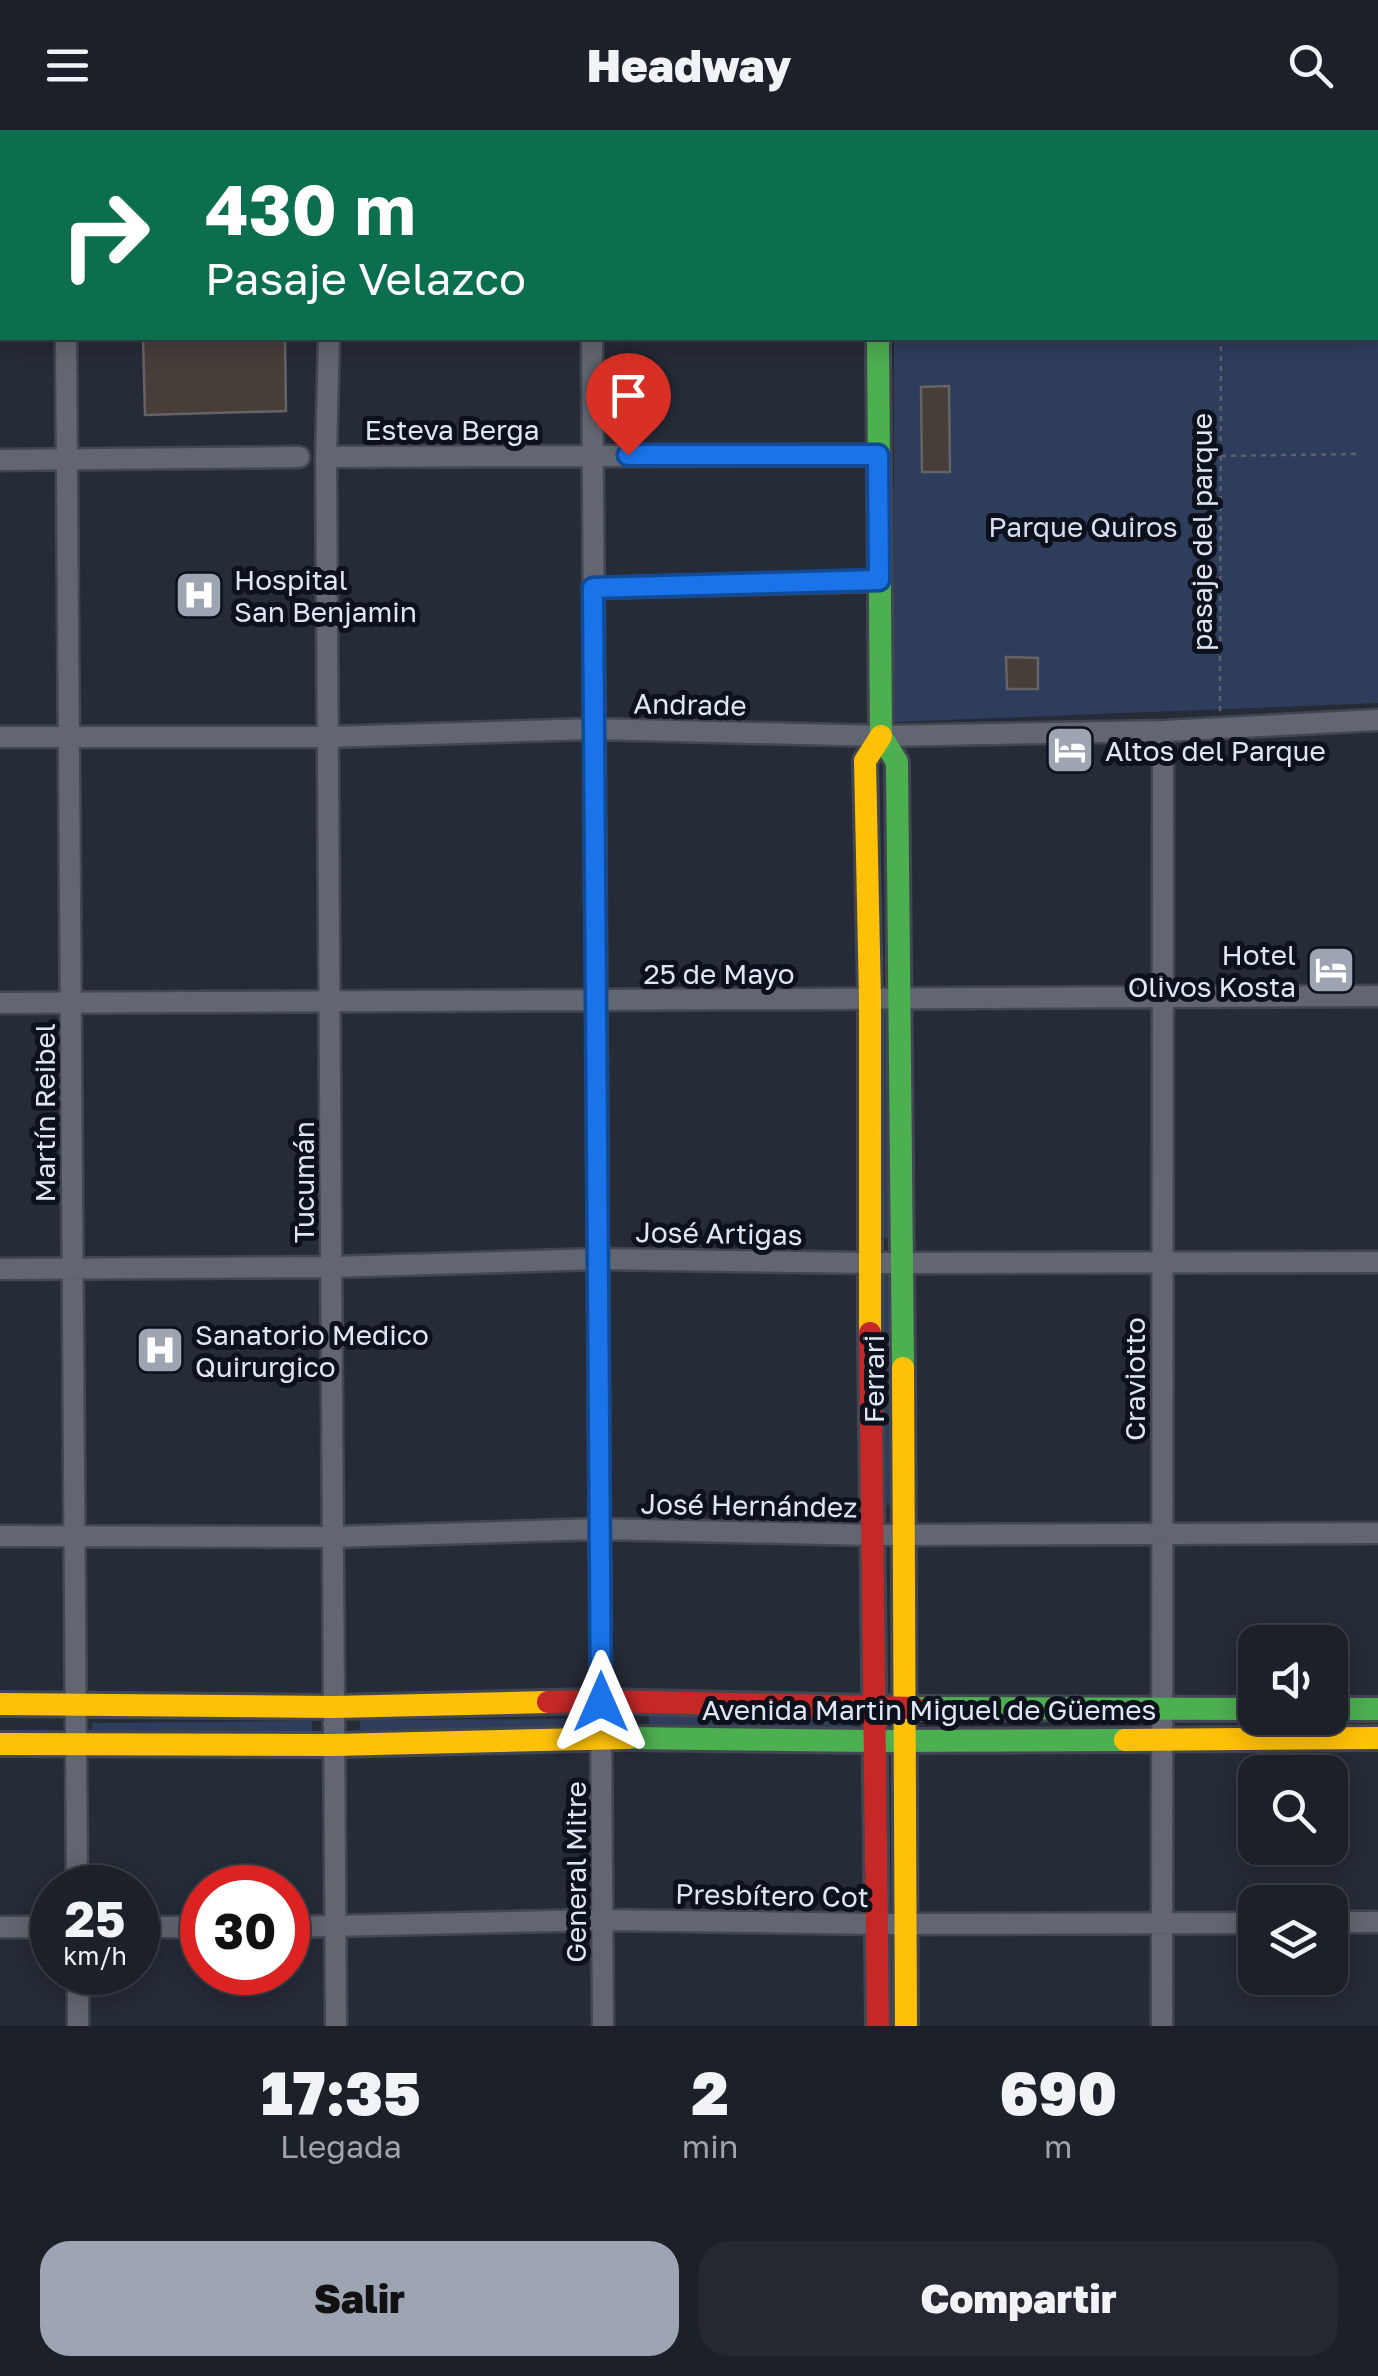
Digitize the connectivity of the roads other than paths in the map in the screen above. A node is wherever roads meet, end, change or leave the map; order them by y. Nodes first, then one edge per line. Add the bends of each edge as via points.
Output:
1 (66, 340) edge
2 (328, 340) edge
3 (592, 340) edge
4 (878, 340) edge
5 (592, 455) junction
6 (878, 455) junction
7 (298, 457) dead end
8 (326, 457) junction
9 (67, 459) junction
10 (0, 460) edge
11 (879, 580) junction
12 (593, 588) junction
13 (1378, 720) edge
14 (594, 729) junction
15 (1163, 731) junction
16 (881, 736) junction
17 (0, 737) edge
18 (69, 737) junction
19 (328, 737) junction
20 (1378, 996) edge
21 (1162, 998) junction
22 (870, 999) junction
23 (900, 999) junction
24 (596, 1001) junction
25 (330, 1002) junction
26 (0, 1003) edge
27 (71, 1004) junction
28 (598, 1259) junction
29 (902, 1262) junction
30 (1162, 1262) junction
31 (1378, 1262) edge
32 (868, 1263) junction
33 (332, 1268) junction
34 (0, 1269) edge
35 (73, 1269) junction
36 (600, 1530) junction
37 (1378, 1533) edge
38 (871, 1534) junction
39 (904, 1534) junction
40 (1162, 1534) junction
41 (0, 1536) edge
42 (75, 1536) junction
43 (333, 1537) junction
44 (601, 1702) junction
45 (0, 1704) edge
46 (76, 1704) junction
47 (334, 1708) junction
48 (874, 1708) junction
49 (904, 1708) junction
50 (1161, 1709) junction
51 (1238, 1709) edge
52 (1348, 1709) edge
53 (1378, 1709) edge
54 (602, 1738) junction
55 (1378, 1738) edge
56 (1161, 1740) junction
57 (875, 1741) junction
58 (905, 1741) junction
59 (0, 1744) edge
60 (76, 1744) junction
61 (334, 1745) junction
62 (77, 1865) edge
63 (602, 1920) junction
64 (906, 1922) junction
65 (1348, 1922) edge
66 (1378, 1922) edge
67 (1238, 1923) edge
68 (878, 1924) junction
69 (1161, 1924) junction
70 (0, 1927) edge
71 (30, 1927) edge
72 (310, 1927) edge
73 (336, 1927) junction
74 (78, 1995) edge
75 (78, 2026) edge
76 (336, 2026) edge
77 (603, 2026) edge
78 (878, 2026) edge
79 (906, 2026) edge
80 (1162, 2026) edge

1 - 9 street, Martín Reibel
2 - 8 street, Tucumán
3 - 5 street, General Mitre
4 - 6 main road, Ferrari
5 - 6 street, Esteva Berga
5 - 8 street, Esteva Berga
5 - 12 street, General Mitre
6 - 11 main road, Ferrari
7 - 9 street
8 - 19 street, Tucumán
9 - 10 street
9 - 18 street, Martín Reibel
11 - 12 street
11 - 16 main road, Ferrari
12 - 14 street, General Mitre
13 - 15 street, Andrade
14 - 16 street, Andrade
14 - 19 street, Andrade
14 - 24 street, General Mitre
15 - 16 street, Andrade
15 - 21 street, Craviotto
16 - 22 main road, Ferrari via 866,761
16 - 23 main road, Ferrari via 897,762
17 - 18 street, Andrade
18 - 19 street, Andrade
18 - 27 street, Martín Reibel
19 - 25 street, Tucumán
20 - 21 street, 25 de Mayo
21 - 23 street, 25 de Mayo
21 - 30 street, Craviotto
22 - 23 street, 25 de Mayo
22 - 24 street, 25 de Mayo
22 - 32 main road, Ferrari
23 - 29 main road, Ferrari
24 - 25 street, 25 de Mayo
24 - 28 street, General Mitre
25 - 27 street, 25 de Mayo
25 - 33 street, Tucumán
26 - 27 street, 25 de Mayo
27 - 35 street, Martín Reibel
28 - 32 street, José Artigas
28 - 33 street, José Artigas
28 - 36 street, General Mitre
29 - 30 street, José Artigas
29 - 32 street, José Artigas
29 - 39 main road, Ferrari
30 - 31 street, José Artigas
30 - 40 street, Craviotto
32 - 38 main road, Ferrari
33 - 35 street, José Artigas
33 - 43 street, Tucumán
34 - 35 street, José Artigas
35 - 42 street, Martín Reibel
36 - 38 street, José Hernández
36 - 43 street, José Hernández
36 - 44 street, General Mitre
37 - 40 street, José Hernández
38 - 39 street, José Hernández
38 - 48 main road, Ferrari
39 - 40 street, José Hernández
39 - 49 main road, Ferrari
40 - 50 street, Craviotto
41 - 42 street, José Hernández
42 - 43 street, José Hernández
42 - 46 street, Martín Reibel
43 - 47 street, Tucumán
44 - 47 main road, Avenida Martin Miguel de Güemes
44 - 48 main road, Avenida Martin Miguel de Güemes
44 - 54 street, General Mitre
45 - 46 main road, Avenida Martin Miguel de Güemes
46 - 47 main road, Avenida Martin Miguel de Güemes
46 - 60 street, Martín Reibel
47 - 61 street, Tucumán
48 - 49 main road, Avenida Martin Miguel de Güemes
48 - 57 main road, Ferrari
49 - 50 main road, Avenida Martin Miguel de Güemes
49 - 58 main road, Ferrari
50 - 51 main road, Avenida Martin Miguel de Güemes
50 - 56 street, Craviotto
52 - 53 main road
54 - 57 main road, Avenida Martin Miguel de Güemes
54 - 61 main road, Avenida Martin Miguel de Güemes
54 - 63 street, General Mitre
55 - 56 main road, Avenida Martin Miguel de Güemes
56 - 58 main road, Avenida Martin Miguel de Güemes
56 - 69 street, Craviotto
57 - 58 main road, Avenida Martin Miguel de Güemes
57 - 68 main road, Ferrari
58 - 64 main road, Ferrari
59 - 60 main road, Avenida Martin Miguel de Güemes
60 - 61 main road, Avenida Martin Miguel de Güemes
60 - 62 street, Martín Reibel
61 - 73 street, Tucumán
63 - 68 street, Presbítero Cot
63 - 73 street, Presbítero Cot
63 - 77 street, General Mitre
64 - 68 street, Presbítero Cot
64 - 69 street, Presbítero Cot
64 - 79 main road, Ferrari
65 - 66 street
67 - 69 street, Presbítero Cot
68 - 78 main road, Ferrari
69 - 80 street, Craviotto
70 - 71 street
72 - 73 street, Presbítero Cot
73 - 76 street, Tucumán
74 - 75 street

